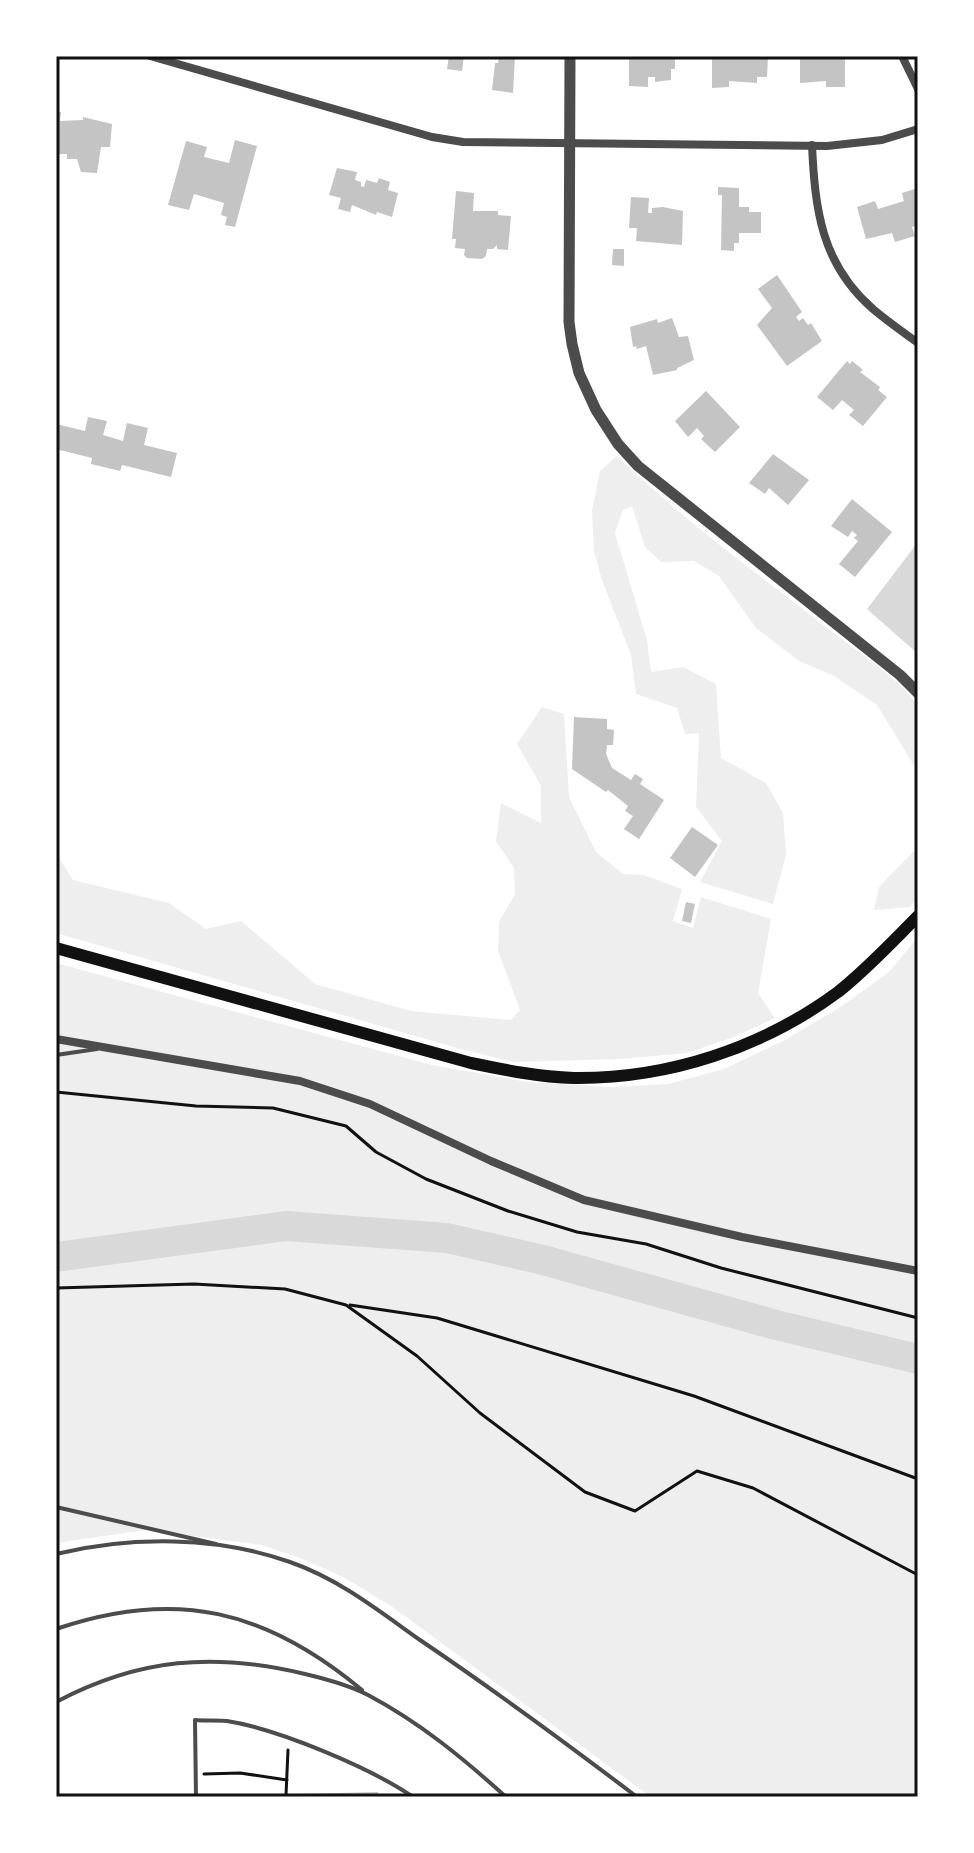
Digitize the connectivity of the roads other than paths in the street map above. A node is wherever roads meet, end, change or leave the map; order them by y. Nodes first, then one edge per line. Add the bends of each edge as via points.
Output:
1 (150, 56) edge
2 (570, 56) edge
3 (902, 56) edge
4 (918, 89) edge
5 (918, 129) edge
6 (570, 142) junction
7 (812, 145) junction
8 (918, 343) edge
9 (918, 693) edge
10 (918, 916) edge
11 (56, 948) edge
12 (56, 1039) edge
13 (104, 1047) junction
14 (56, 1055) edge
15 (918, 1271) edge
16 (56, 1507) edge
17 (238, 1549) junction
18 (56, 1554) edge
19 (56, 1629) edge
20 (367, 1694) junction
21 (56, 1702) edge
22 (196, 1797) edge
23 (413, 1797) edge
24 (506, 1797) edge
25 (637, 1797) edge

1 - 6 street via 432,137 495,144
2 - 6 street
3 - 4 street
5 - 7 street via 866,143
6 - 7 street
6 - 9 street via 569,322 579,373 596,410 638,466
7 - 8 street via 819,222 838,267 872,309
10 - 11 main road via 838,992 765,1036 692,1063 614,1077 532,1075 471,1063
12 - 13 street
13 - 14 lane
13 - 15 street via 343,1093 584,1200
16 - 17 lane
17 - 18 lane via 150,1542
17 - 25 lane via 289,1562 347,1588
19 - 20 lane via 121,1611 176,1607 221,1615 271,1629 328,1662
20 - 21 lane via 267,1665 214,1659 121,1674
20 - 24 lane via 453,1749
22 - 23 lane via 195,1720 228,1721 308,1747 390,1781

